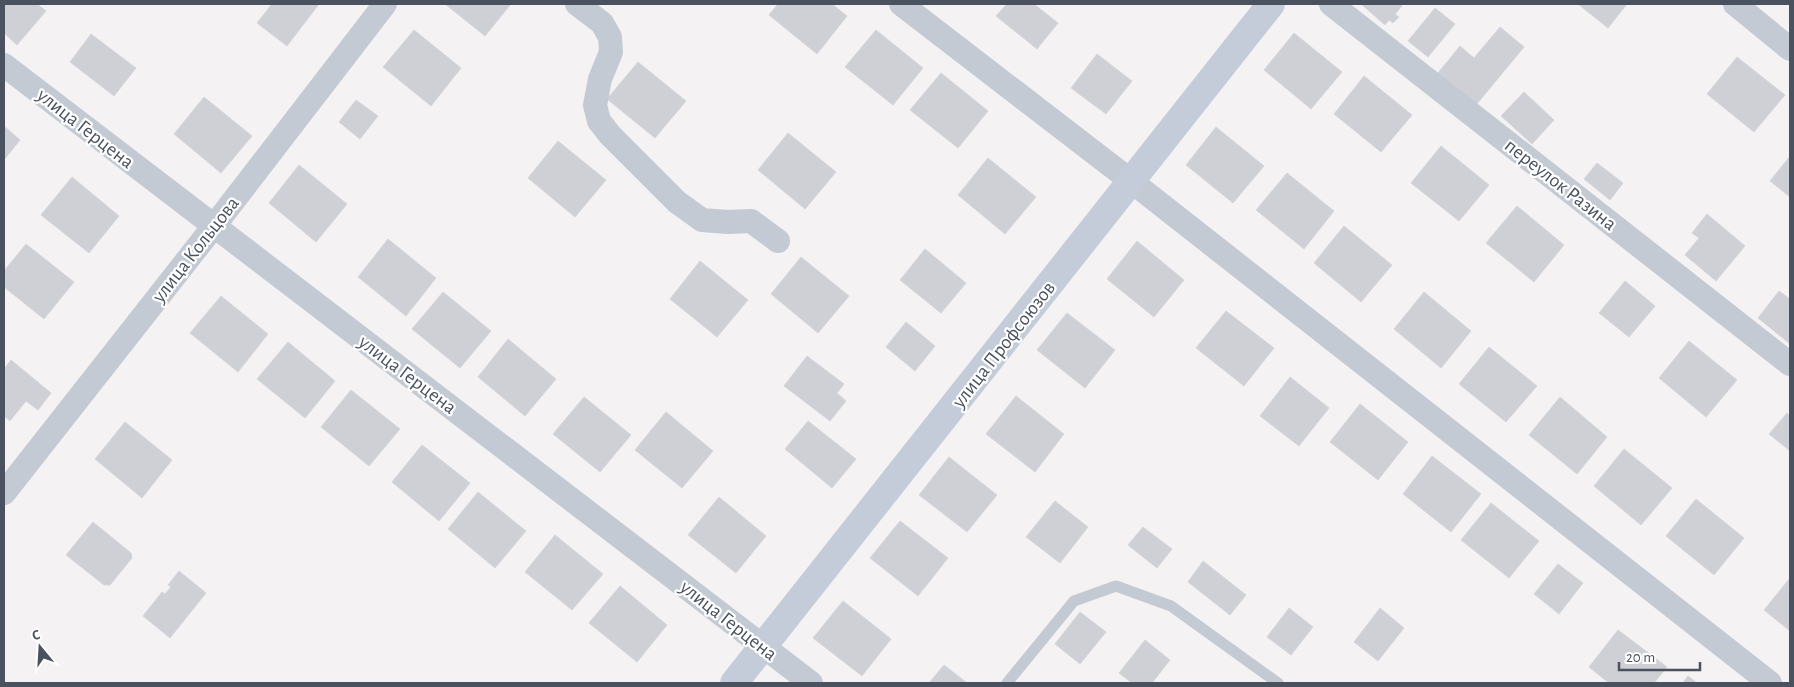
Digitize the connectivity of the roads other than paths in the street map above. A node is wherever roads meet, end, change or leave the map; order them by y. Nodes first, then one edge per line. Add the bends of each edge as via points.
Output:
1 (385, 4) edge
2 (576, 4) edge
3 (901, 4) edge
4 (1271, 4) edge
5 (1331, 4) edge
6 (1735, 4) edge
7 (1790, 49) edge
8 (4, 64) edge
9 (1131, 181) junction
10 (214, 226) junction
11 (778, 241) dead end
12 (1790, 364) edge
13 (4, 493) edge
14 (764, 646) junction
15 (734, 683) edge
16 (811, 683) edge
17 (1007, 683) edge
18 (1278, 683) edge
19 (1770, 683) edge

1 - 10 street, улица Кольцова
2 - 11 street via 602,23 610,37 611,52 600,79 595,105 599,121 610,135 678,202 702,220 751,221
3 - 9 street
4 - 9 street, улица Профсоюзов
5 - 12 street, переулок Разина
6 - 7 street
8 - 10 street, улица Герцена
9 - 14 street, улица Профсоюзов
9 - 19 street
10 - 13 street, улица Кольцова
10 - 14 street, улица Герцена
14 - 15 street, улица Профсоюзов
14 - 16 street, улица Герцена
17 - 18 lane via 1074,601 1116,586 1171,606

